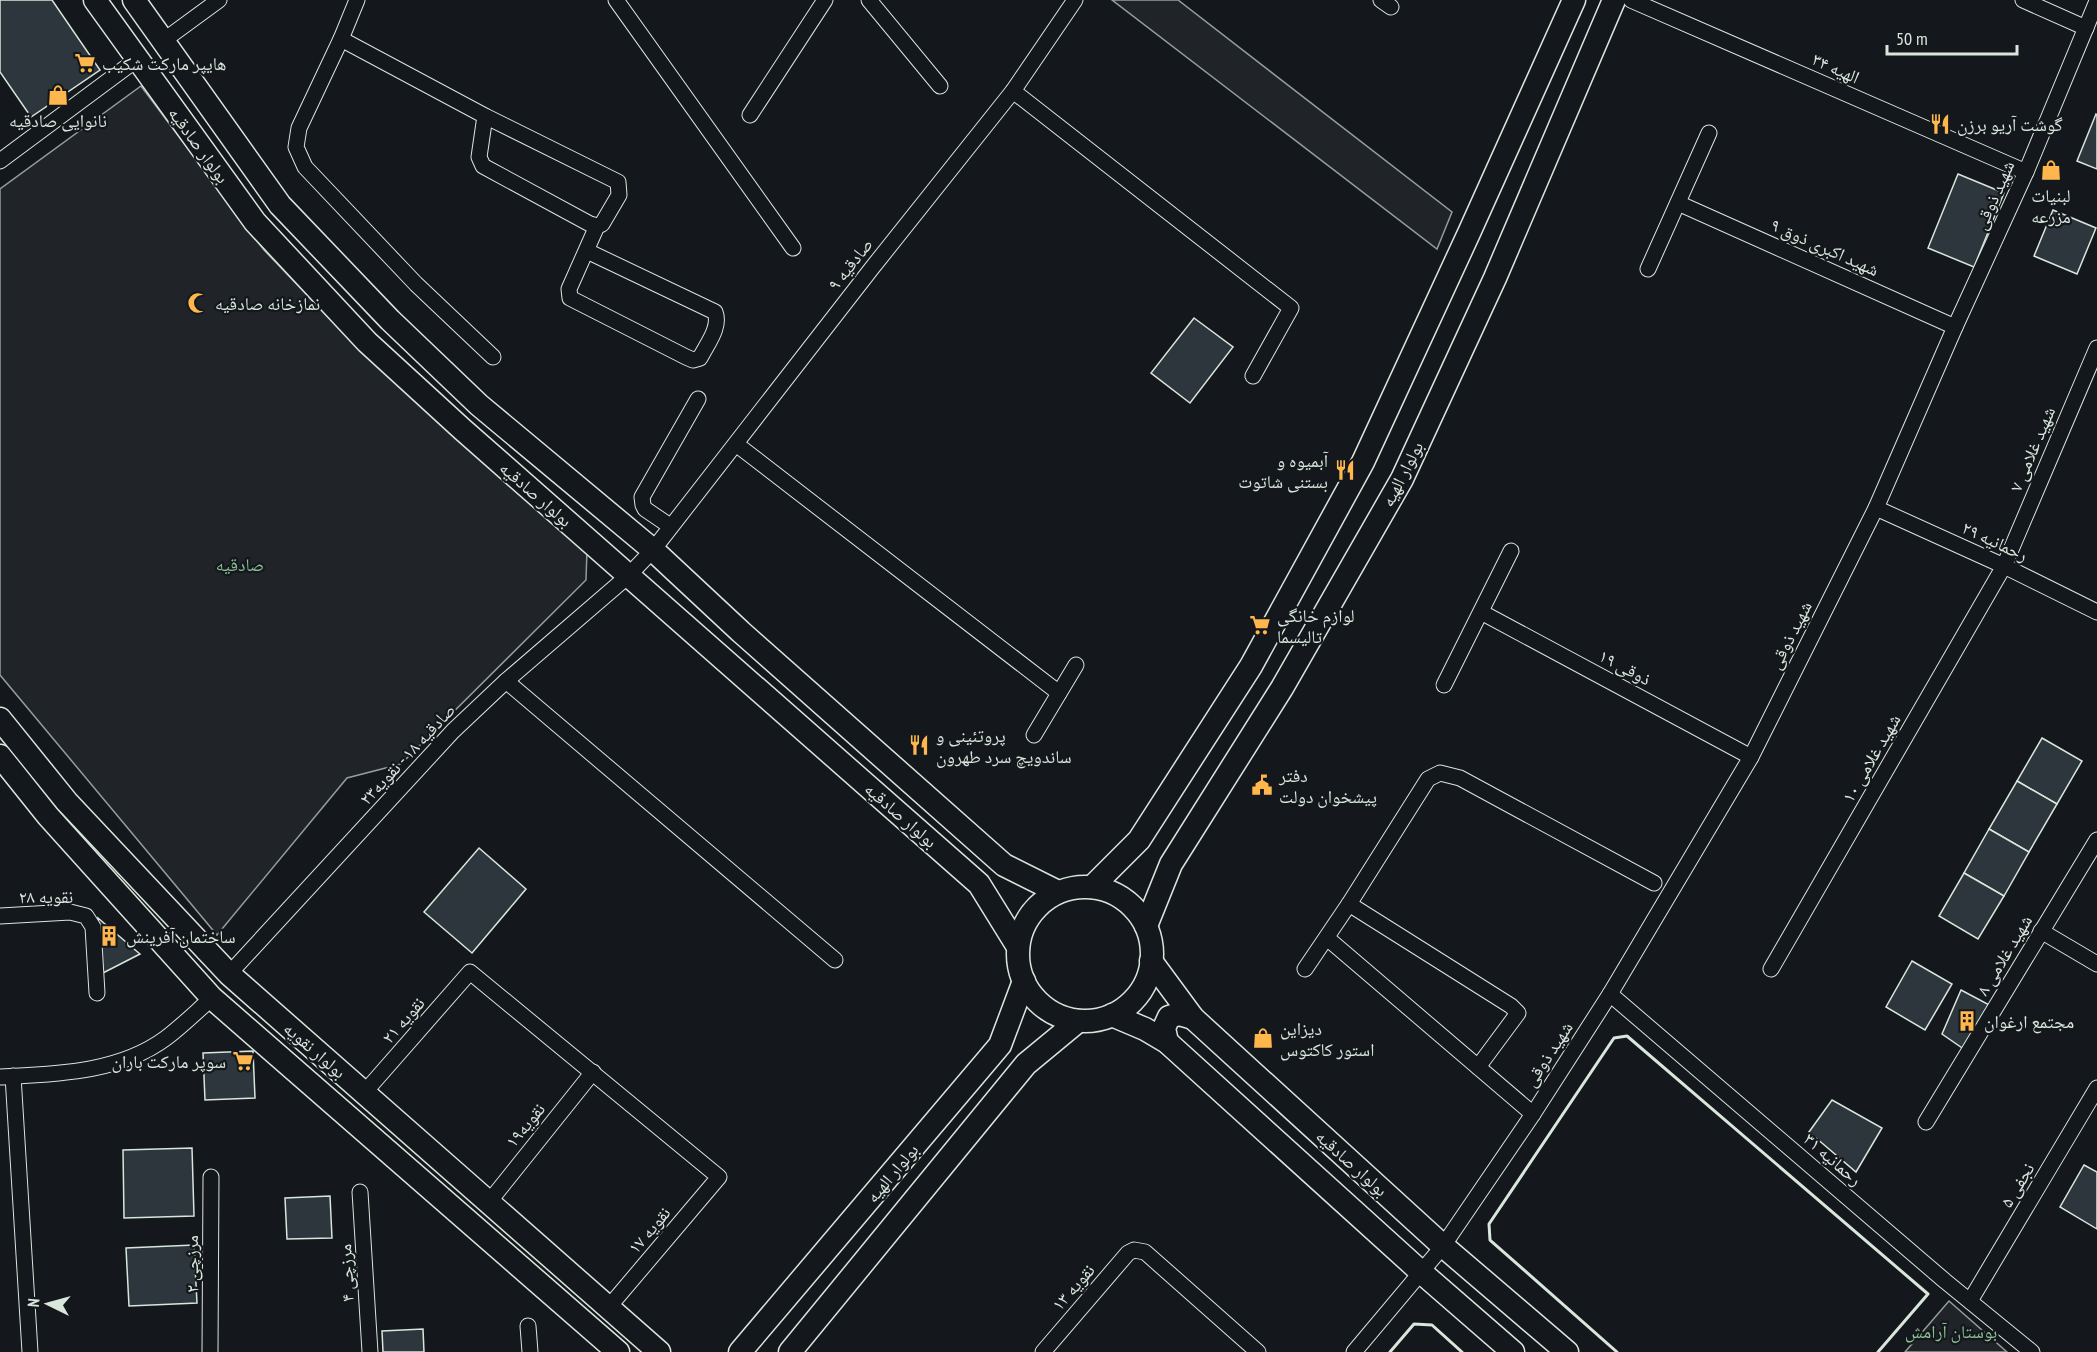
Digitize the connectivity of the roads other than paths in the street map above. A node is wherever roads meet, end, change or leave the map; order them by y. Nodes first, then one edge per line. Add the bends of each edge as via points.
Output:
1 (95, 0) edge
2 (134, 0) edge
3 (219, 0) edge
4 (615, 0) edge
5 (825, 0) edge
6 (869, 0) edge
7 (1075, 0) edge
8 (1574, 0) edge
9 (1614, 0) edge
10 (1631, 0) edge
11 (2022, 0) edge
12 (355, 1) edge
13 (2097, 1) edge
14 (2086, 28) junction
15 (341, 39) junction
16 (163, 41) junction
17 (136, 60) junction
18 (940, 86) dead end
19 (1013, 91) junction
20 (750, 115) dead end
21 (485, 116) junction
22 (1709, 133) dead end
23 (0, 161) edge
24 (2026, 172) junction
25 (1678, 203) junction
26 (597, 226) junction
27 (793, 248) dead end
28 (587, 251) junction
29 (1648, 270) dead end
30 (1955, 327) junction
31 (2097, 348) edge
32 (493, 357) dead end
33 (1253, 376) dead end
34 (698, 399) dead end
35 (736, 444) junction
36 (1876, 508) junction
37 (670, 526) junction
38 (654, 550) junction
39 (1512, 551) dead end
40 (2004, 566) junction
41 (628, 576) junction
42 (1481, 612) junction
43 (2097, 612) edge
44 (1076, 665) dead end
45 (506, 681) junction
46 (1444, 685) dead end
47 (1059, 693) junction
48 (0, 718) edge
49 (1034, 735) dead end
50 (0, 756) edge
51 (1751, 757) junction
52 (2097, 840) edge
53 (1654, 883) dead end
54 (1092, 887) junction
55 (1058, 892) junction
56 (1349, 904) junction
57 (0, 916) edge
58 (1146, 926) junction
59 (2041, 931) junction
60 (1327, 938) junction
61 (1018, 947) junction
62 (835, 960) dead end
63 (1152, 961) junction
64 (2097, 964) edge
65 (1305, 969) dead end
66 (1771, 969) dead end
67 (229, 974) junction
68 (1024, 981) junction
69 (97, 993) dead end
70 (1610, 994) junction
71 (212, 998) junction
72 (1112, 1015) junction
73 (1192, 1018) junction
74 (1078, 1021) junction
75 (1167, 1042) junction
76 (1478, 1067) junction
77 (593, 1072) junction
78 (7, 1076) edge
79 (2097, 1088) edge
80 (364, 1093) junction
81 (1533, 1114) junction
82 (1926, 1122) dead end
83 (211, 1177) dead end
84 (360, 1192) dead end
85 (489, 1202) junction
86 (1443, 1246) junction
87 (1421, 1272) junction
88 (1970, 1301) junction
89 (608, 1308) junction
90 (528, 1326) dead end
91 (30, 1352) edge
92 (210, 1352) edge
93 (370, 1352) edge
94 (530, 1352) edge
95 (618, 1352) edge
96 (659, 1352) edge
97 (740, 1352) edge
98 (790, 1352) edge
99 (1043, 1352) edge
100 (1258, 1352) edge
101 (1354, 1352) edge
102 (1513, 1352) edge
103 (1567, 1352) edge
104 (2032, 1352) edge

1 - 17 main road, بولوار صادقیه
2 - 16 main road, بولوار صادقیه
3 - 16 street
4 - 27 street
5 - 20 street
6 - 18 street
7 - 19 street, صادقیه ۹
8 - 54 main road via 1363,462 1251,666 1139,840
9 - 58 main road, بولوار الهیه via 1495,278 1402,479 1282,688 1171,864
10 - 24 street, الهیه ۳۴
11 - 14 street
12 - 15 street
13 - 14 street, شهید ذوقی
14 - 24 street, شهید ذوقی
15 - 21 street
15 - 32 street via 299,128 296,147 305,167 416,284
16 - 17 main road
16 - 38 main road, بولوار صادقیه via 280,205 390,320 479,405
17 - 23 street
17 - 41 main road, بولوار صادقیه via 255,222 367,342
19 - 33 street via 1291,308
19 - 35 street, صادقیه ۹
21 - 26 street via 479,158 483,166
21 - 26 street via 618,182 619,195
22 - 25 street
24 - 30 street, شهید ذوقی
25 - 29 street
25 - 30 street, شهید اکبری ذوق ۹
26 - 28 street
28 - 28 street via 715,312 717,325 700,358 686,357 570,298 569,289
30 - 36 street, شهید ذوقی
31 - 40 street, شهید غلامی ۷
34 - 37 street via 642,497 645,508
35 - 37 street, صادقیه ۹
35 - 47 street
36 - 40 street, رحمانیه ۲۹
36 - 51 street, شهید ذوقی
37 - 38 street, صادقیه ۹
38 - 41 street, صادقیه ۹
38 - 55 main road, بولوار صادقیه via 1004,865
39 - 42 street
40 - 43 street, رحمانیه ۲۹
40 - 66 street, شهید غلامی ۱۰
41 - 45 street, صادقیه ۱۸ - نقویه۲۳
41 - 61 main road, بولوار صادقیه via 979,884
42 - 46 street
42 - 51 street, ذوقی ۱۹
44 - 47 street
45 - 62 street
45 - 67 street, صادقیه ۱۸ - نقویه۲۳ via 445,740
47 - 49 street
48 - 67 main road, بولوار نقویه via 68,802
50 - 71 main road, بولوار نقویه via 48,816
51 - 70 street, شهید ذوقی
52 - 59 street, شهید غلامی ۸
53 - 56 street via 1460,778 1440,773 1428,779
54 - 55 main road
54 - 58 main road via 1124,899
55 - 61 main road via 1031,914
56 - 60 street
56 - 76 street via 1518,1013
57 - 69 street, نقویه ۲۸ via 69,912 86,916 93,927
58 - 63 main road
59 - 64 street
59 - 82 street, شهید غلامی ۸
60 - 65 street
60 - 76 street
61 - 68 main road
63 - 72 main road via 1139,993
63 - 73 main road, بولوار صادقیه
67 - 80 main road, بولوار نقویه
68 - 74 main road via 1046,1008
68 - 97 main road, بولوار الهیه via 1000,1045
70 - 81 street, شهید ذوقی
70 - 88 street, رحمانیه ۳۱
71 - 78 street via 165,1039 129,1059 85,1071
71 - 95 main road, بولوار نقویه
72 - 74 main road
72 - 75 main road, بولوار صادقیه
73 - 75 main road via 1179,1014 1169,1017 1164,1028
73 - 86 main road, بولوار صادقیه
74 - 98 main road, بولوار الهیه via 1026,1064
75 - 87 main road, بولوار صادقیه
76 - 81 street
77 - 80 street, نقویه ۲۱ via 470,972
77 - 85 street, نقویه۱۹
77 - 89 street, نقویه ۱۷ via 719,1177
78 - 91 street
79 - 88 street, نجفی ۵
80 - 85 main road, بولوار نقویه
81 - 86 street, شهید ذوقی
83 - 92 street, مرزچی ۲
84 - 93 street, مرزچی ۴
85 - 89 main road, بولوار نقویه
86 - 87 street, شهید ذوقی
86 - 103 main road, بولوار صادقیه
87 - 101 street, شهید ذوقی
87 - 102 main road, بولوار صادقیه
88 - 104 street, رحمانیه ۳۱
89 - 96 main road, بولوار نقویه
90 - 94 street
99 - 100 street, نقویه ۱۳ via 1134,1250 1145,1252

